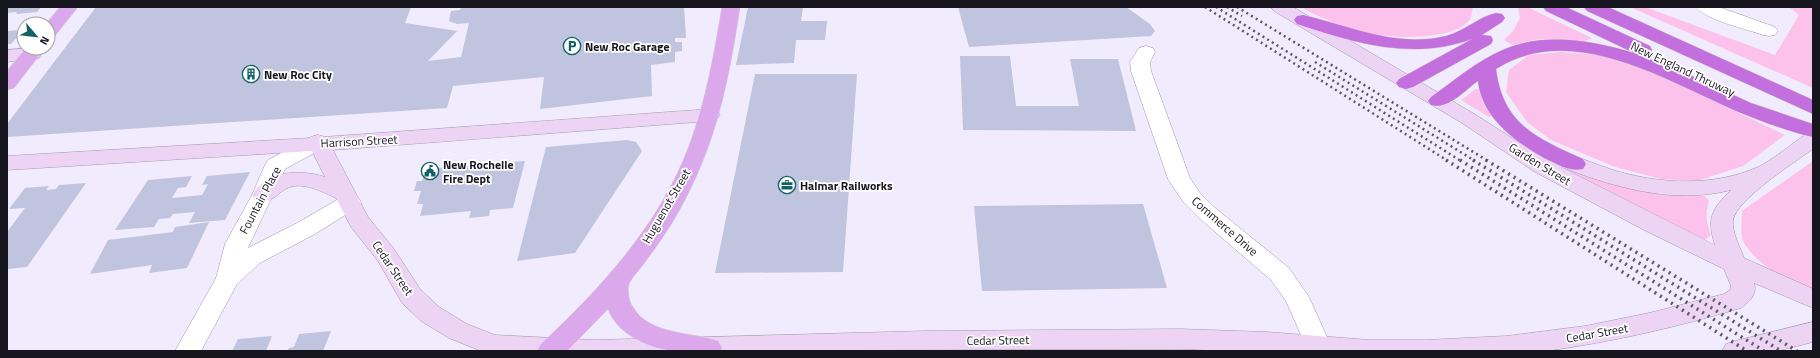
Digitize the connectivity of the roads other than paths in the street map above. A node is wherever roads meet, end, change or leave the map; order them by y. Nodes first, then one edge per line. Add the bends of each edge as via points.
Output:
1 (69, 7) edge
2 (731, 7) edge
3 (1280, 7) edge
4 (1552, 7) edge
5 (1593, 7) edge
6 (1705, 7) edge
7 (1495, 13) edge
8 (1303, 20) junction
9 (56, 23) edge
10 (1769, 32) dead end
11 (1146, 52) dead end
12 (30, 56) edge
13 (1486, 68) junction
14 (1406, 83) junction
15 (7, 84) edge
16 (1438, 101) junction
17 (1750, 106) junction
18 (1813, 108) edge
19 (710, 115) junction
20 (1469, 120) junction
21 (1813, 131) edge
22 (1813, 139) edge
23 (318, 142) junction
24 (7, 163) edge
25 (1575, 164) junction
26 (1766, 172) junction
27 (263, 195) junction
28 (347, 198) junction
29 (1735, 264) junction
30 (228, 278) junction
31 (617, 281) junction
32 (1813, 299) edge
33 (1813, 332) edge
34 (863, 347) edge
35 (709, 348) junction
36 (1320, 348) edge
37 (552, 350) edge
38 (188, 351) edge
39 (1735, 351) edge

1 - 9 main road
2 - 19 main road, Huguenot Street
3 - 8 main road, Garden Street
4 - 17 highway, New England Thruway
5 - 18 highway, New England Thruway
6 - 10 street
7 - 8 highway via 1478,31 1457,40 1417,45 1369,41
7 - 14 highway via 1491,31 1481,42
8 - 14 main road, Garden Street
11 - 36 street, Commerce Drive via 1140,62 1141,70 1179,179 1206,212 1280,274 1297,297
12 - 15 main road
13 - 16 highway
13 - 17 highway via 1524,49 1557,45 1593,48 1666,70
13 - 25 highway via 1489,96 1503,118 1534,143
14 - 16 main road, Garden Street
16 - 20 main road, Garden Street
17 - 21 highway
19 - 23 main road, Harrison Street via 386,140
19 - 31 main road, Huguenot Street via 684,180 658,225
20 - 25 main road
20 - 29 main road, Garden Street via 1575,185
22 - 26 main road
23 - 24 main road, Harrison Street
23 - 27 street, Fountain Place via 276,164
23 - 28 main road, Cedar Street
25 - 26 main road via 1632,182 1684,189 1714,186
26 - 29 main road via 1732,202 1722,219 1722,231
27 - 28 main road via 284,180 300,177
27 - 30 street, Fountain Place via 237,244
28 - 30 street, Fountain Place via 307,228 252,257
28 - 37 main road, Cedar Street via 359,221 386,255 411,296 430,314 458,331 487,344
29 - 32 main road, Garden Street
29 - 36 main road, Cedar Street via 1742,280 1743,291 1732,301 1616,330 1551,341 1463,348
30 - 38 street, Fountain Place
31 - 35 main road via 617,299 622,312 634,326 652,335
31 - 37 main road, Huguenot Street
33 - 39 main road
34 - 35 main road, Cedar Street
34 - 36 main road, Cedar Street via 1157,339 1267,342
35 - 37 main road, Cedar Street

